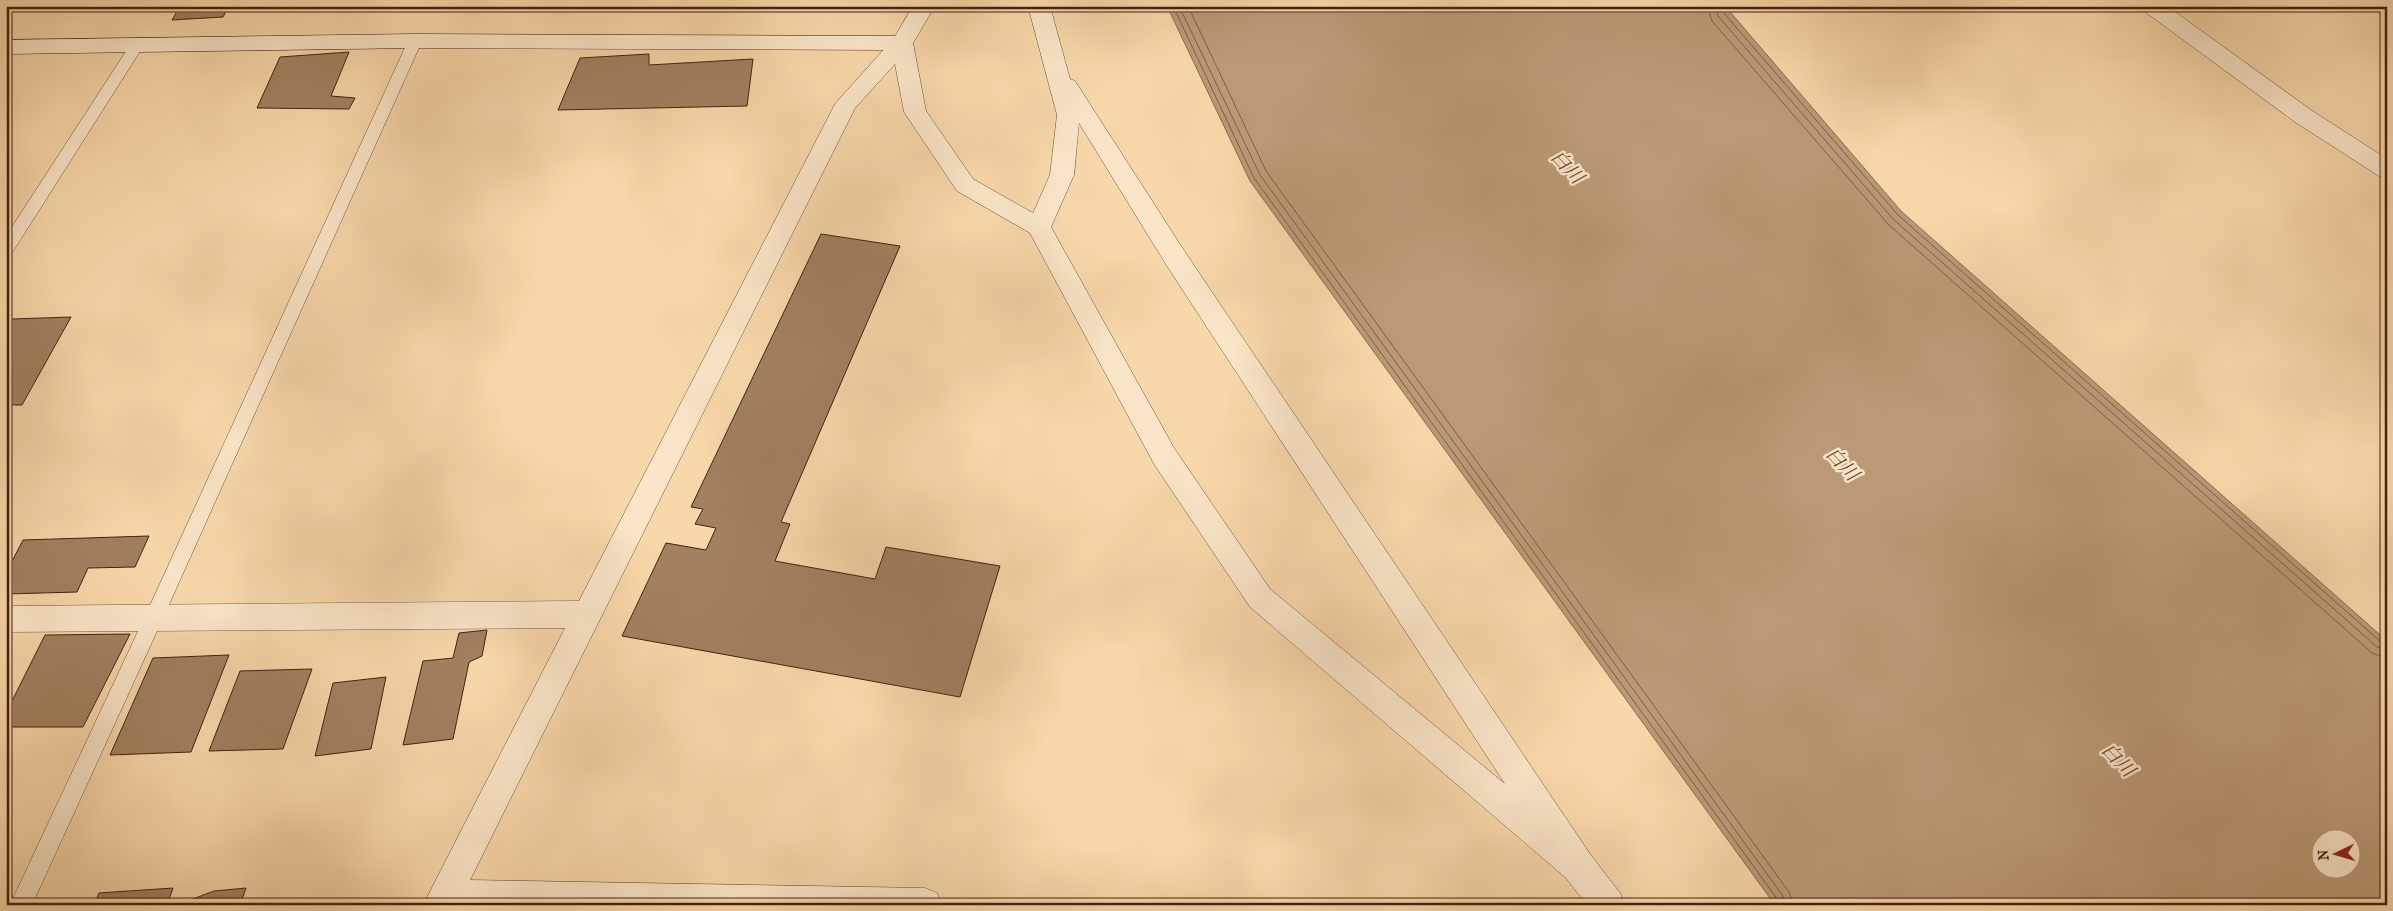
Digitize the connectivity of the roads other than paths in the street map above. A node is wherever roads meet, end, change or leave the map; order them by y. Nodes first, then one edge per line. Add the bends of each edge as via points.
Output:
1 (924, 6) edge
2 (1039, 6) edge
3 (2152, 6) edge
4 (415, 41) junction
5 (902, 43) junction
6 (138, 45) junction
7 (6, 47) edge
8 (1056, 67) junction
9 (2387, 170) edge
10 (1038, 227) junction
11 (6, 249) edge
12 (588, 614) junction
13 (154, 618) junction
14 (6, 619) edge
15 (1578, 866) junction
16 (442, 900) edge
17 (21, 905) edge
18 (925, 905) edge
19 (1608, 905) edge

1 - 5 street
2 - 8 street
3 - 9 street via 2303,116
4 - 5 street
4 - 6 street
4 - 13 lane
5 - 10 street via 915,112 965,185
5 - 12 street via 846,104
6 - 7 street
6 - 11 lane
8 - 10 street via 1068,115 1062,175
8 - 15 street via 1176,259
10 - 15 street via 1164,456 1260,598
12 - 13 street
12 - 16 street
13 - 14 street
13 - 17 lane
15 - 19 street
16 - 18 street

